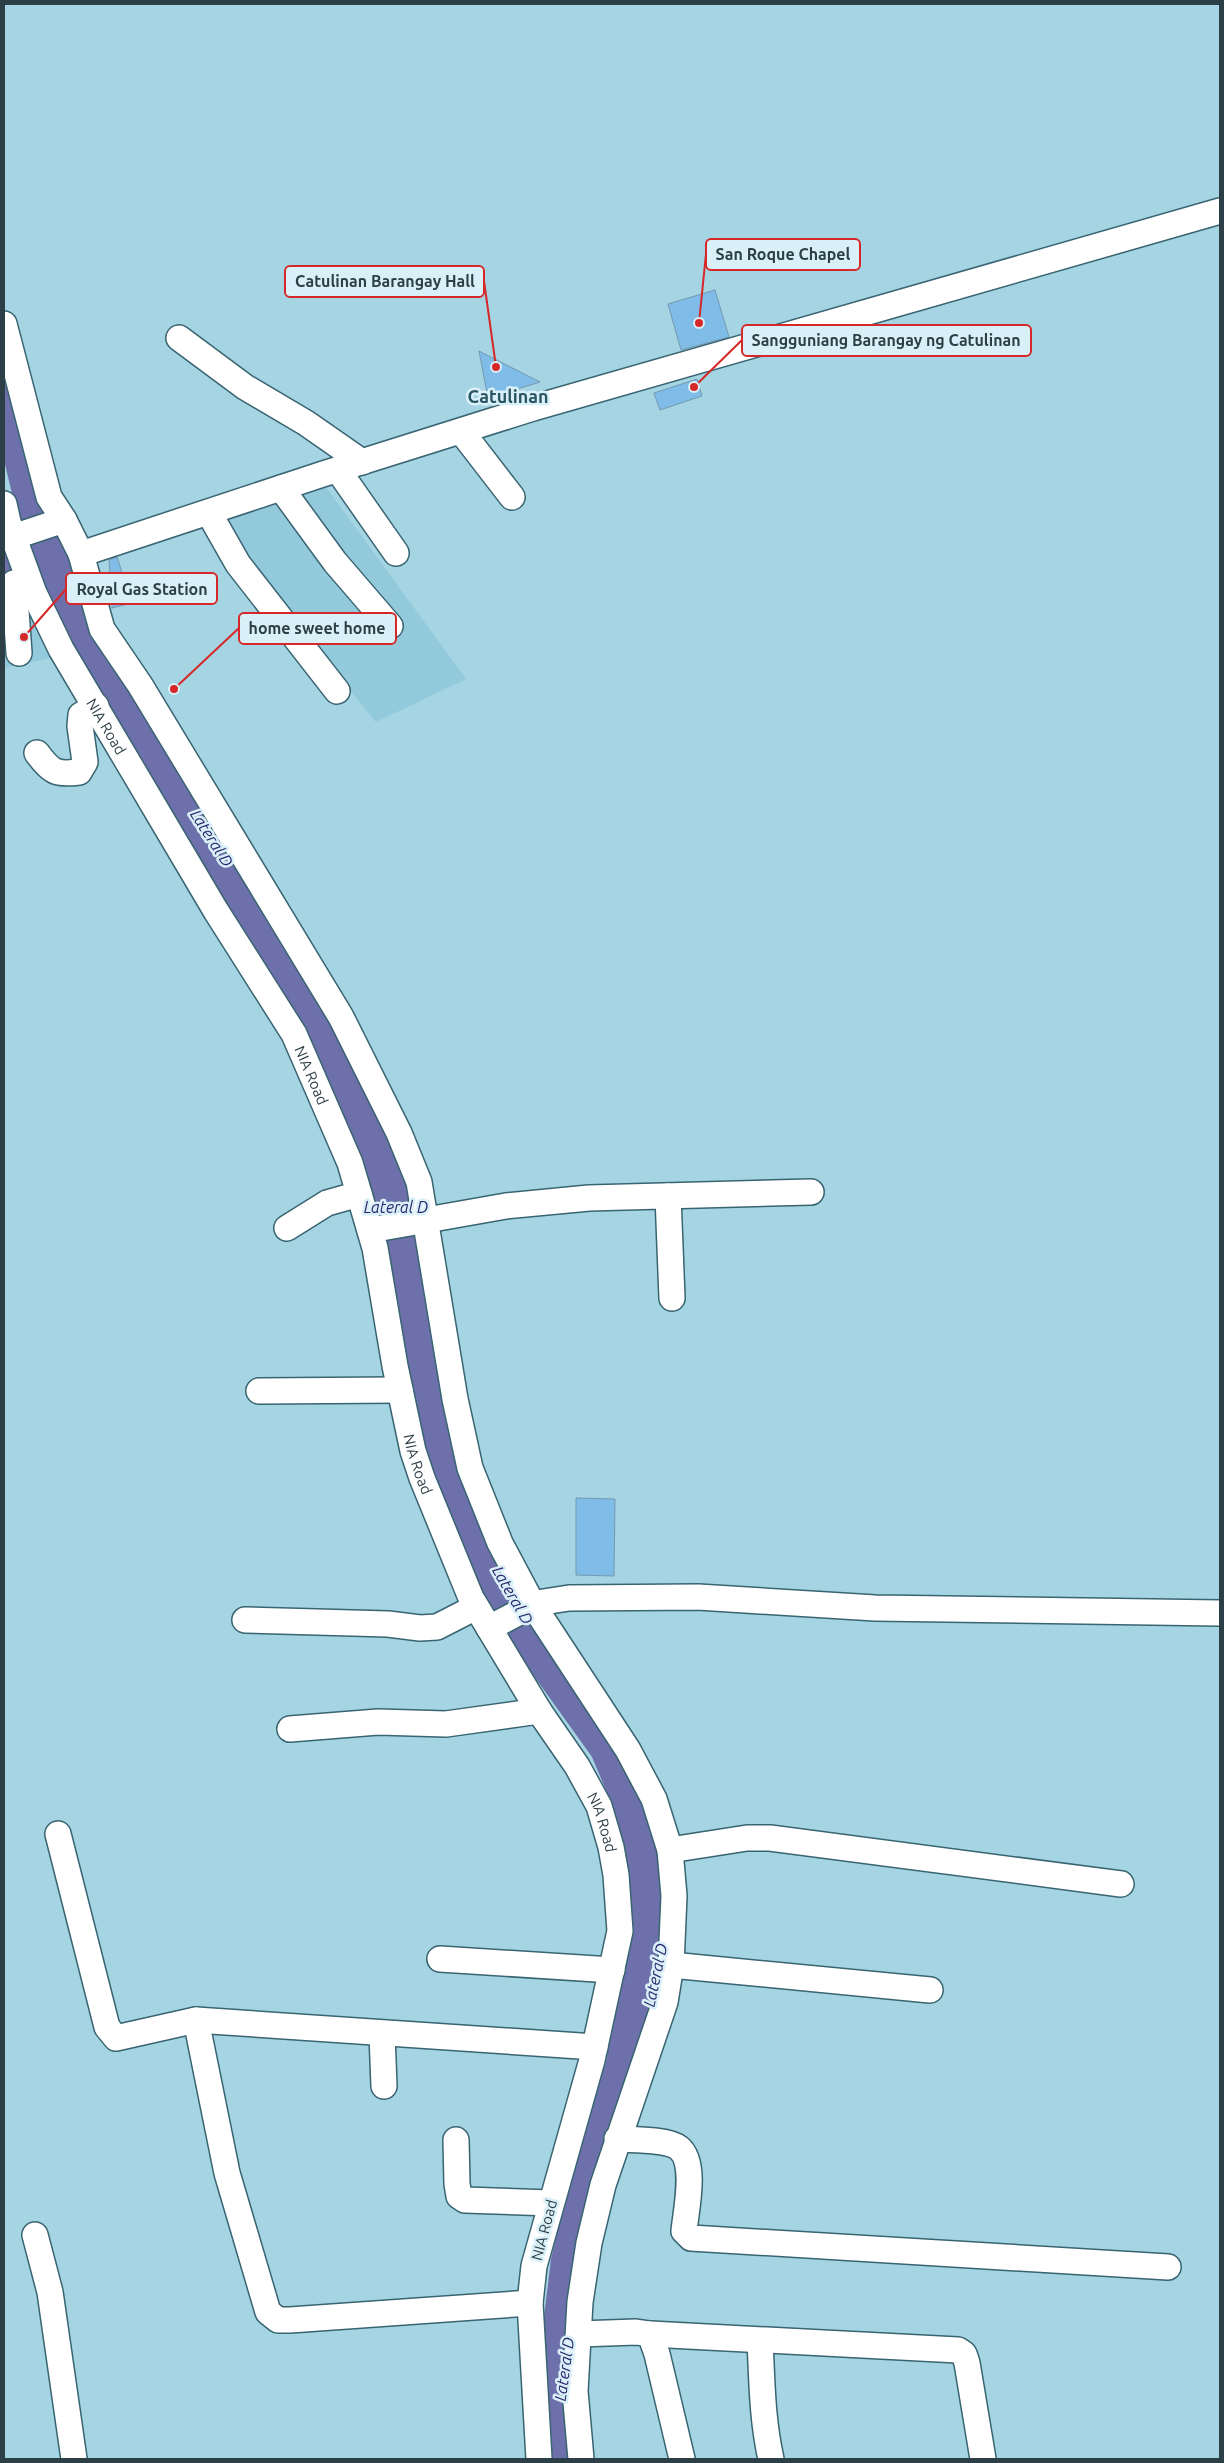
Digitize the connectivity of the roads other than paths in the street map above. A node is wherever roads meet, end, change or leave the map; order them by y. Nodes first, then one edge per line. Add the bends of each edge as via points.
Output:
1 (1220, 211) edge
2 (4, 324) edge
3 (179, 338) dead end
4 (461, 431) junction
5 (362, 462) junction
6 (338, 470) junction
7 (281, 488) junction
8 (512, 497) dead end
9 (4, 504) edge
10 (209, 512) junction
11 (58, 522) junction
12 (396, 553) dead end
13 (80, 554) junction
14 (18, 562) edge
15 (48, 623) junction
16 (10, 624) edge
17 (390, 626) dead end
18 (61, 650) junction
19 (12, 654) edge
20 (337, 692) dead end
21 (96, 706) junction
22 (37, 753) dead end
23 (811, 1192) dead end
24 (359, 1194) junction
25 (668, 1196) junction
26 (427, 1220) junction
27 (287, 1228) dead end
28 (374, 1229) junction
29 (672, 1298) dead end
30 (400, 1390) junction
31 (259, 1391) dead end
32 (530, 1606) junction
33 (476, 1607) junction
34 (1220, 1613) edge
35 (245, 1620) dead end
36 (492, 1626) junction
37 (539, 1711) junction
38 (290, 1729) dead end
39 (58, 1834) dead end
40 (670, 1850) junction
41 (1121, 1884) dead end
42 (440, 1959) dead end
43 (671, 1965) junction
44 (612, 1970) junction
45 (930, 1990) dead end
46 (196, 2020) junction
47 (382, 2034) junction
48 (595, 2048) junction
49 (384, 2086) dead end
50 (617, 2139) junction
51 (456, 2140) dead end
52 (552, 2203) junction
53 (35, 2235) dead end
54 (1168, 2267) dead end
55 (530, 2303) junction
56 (579, 2334) junction
57 (650, 2334) junction
58 (760, 2341) junction
59 (560, 2456) edge
60 (74, 2459) edge
61 (682, 2459) edge
62 (771, 2459) edge
63 (983, 2459) edge

1 - 4 street
2 - 11 street
3 - 5 street via 245,387 306,423
4 - 5 street
4 - 8 street
5 - 6 street
6 - 7 street
6 - 12 street
7 - 10 street
7 - 17 street via 335,562
9 - 14 street, NIA Road
10 - 13 street
10 - 20 street via 238,564
11 - 13 street
11 - 14 street
13 - 26 street via 102,629 140,685 336,1009 374,1080 419,1182
14 - 15 street, NIA Road
14 - 16 street
15 - 16 street
15 - 18 street, NIA Road
16 - 19 street
18 - 19 street
18 - 21 street, NIA Road
21 - 22 street via 80,715 85,762 79,772 63,774 48,768
21 - 24 street, NIA Road via 216,911 294,1034 350,1163
23 - 25 street
24 - 27 street via 327,1204
24 - 28 street, NIA Road
25 - 26 street via 589,1198 506,1206
25 - 29 street
26 - 28 street
26 - 32 street via 455,1398 470,1468
28 - 30 street, NIA Road
30 - 31 street
30 - 33 street, NIA Road via 422,1478
32 - 34 street via 569,1598 698,1597 875,1608
32 - 36 street
32 - 40 street via 628,1750 654,1799
33 - 35 street via 437,1627 420,1628 388,1624
33 - 36 street, NIA Road
36 - 37 street, NIA Road
37 - 38 street via 446,1724 378,1722
37 - 44 street, NIA Road via 577,1766 599,1806 611,1847 620,1930
39 - 46 street via 107,2027 116,2038
40 - 41 street via 746,1838 770,1838
40 - 43 street via 674,1896
42 - 44 street
43 - 45 street
43 - 50 street via 664,2002
44 - 48 street, NIA Road
46 - 47 street
46 - 55 street via 227,2173 268,2312 278,2320 290,2320
47 - 48 street
47 - 49 street
48 - 52 street, NIA Road
50 - 54 street via 666,2143 678,2147 688,2160 684,2231 691,2238
50 - 56 street via 589,2243 580,2302
51 - 52 street via 457,2184 460,2196 465,2200
52 - 55 street, NIA Road via 534,2266
53 - 60 street via 50,2292
55 - 59 street, NIA Road
56 - 57 street
56 - 59 street via 575,2391
57 - 58 street
57 - 61 street
58 - 62 street via 762,2411
58 - 63 street via 958,2350 964,2354

